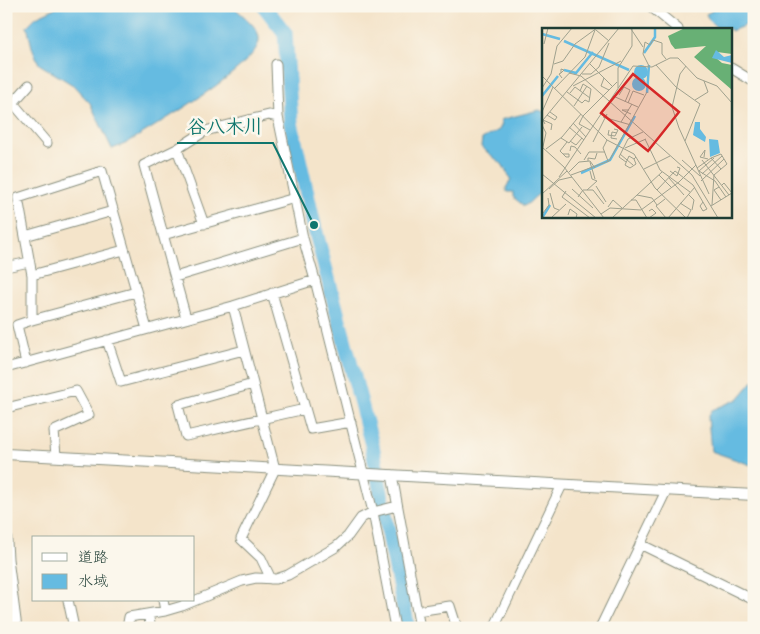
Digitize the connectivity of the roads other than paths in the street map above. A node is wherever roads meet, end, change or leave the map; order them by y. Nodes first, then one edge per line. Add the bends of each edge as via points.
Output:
1 (650, 6) edge
2 (677, 28) edge
3 (276, 64) dead end
4 (732, 69) edge
5 (754, 82) edge
6 (29, 85) dead end
7 (9, 106) edge
8 (278, 117) junction
9 (47, 142) dead end
10 (176, 149) junction
11 (294, 198) junction
12 (113, 211) junction
13 (204, 224) junction
14 (163, 235) junction
15 (25, 236) junction
16 (303, 238) junction
17 (124, 250) junction
18 (29, 262) junction
19 (6, 267) edge
20 (32, 275) junction
21 (175, 277) junction
22 (315, 280) junction
23 (136, 292) junction
24 (272, 293) junction
25 (233, 306) junction
26 (186, 318) junction
27 (32, 320) junction
28 (147, 329) junction
29 (107, 340) junction
30 (244, 350) junction
31 (26, 363) junction
32 (6, 368) edge
33 (253, 384) junction
34 (6, 408) edge
35 (305, 409) junction
36 (262, 419) junction
37 (351, 422) junction
38 (6, 454) edge
39 (56, 456) junction
40 (275, 468) junction
41 (364, 474) junction
42 (392, 475) junction
43 (562, 485) junction
44 (666, 491) junction
45 (754, 495) edge
46 (397, 506) junction
47 (373, 512) junction
48 (6, 525) edge
49 (640, 544) junction
50 (271, 578) junction
51 (195, 599) edge
52 (10, 600) edge
53 (754, 600) edge
54 (68, 602) edge
55 (164, 602) edge
56 (187, 602) edge
57 (166, 611) junction
58 (417, 611) junction
59 (148, 614) junction
60 (17, 628) edge
61 (74, 628) edge
62 (127, 628) edge
63 (151, 628) edge
64 (395, 628) edge
65 (420, 628) edge
66 (457, 628) edge
67 (494, 628) edge
68 (600, 628) edge

1 - 2 street
3 - 8 street
4 - 5 street
6 - 7 street
7 - 9 street
8 - 10 street via 269,115 205,131
8 - 11 street
10 - 13 street
10 - 14 street via 144,165
11 - 13 street
11 - 16 street
12 - 15 street
12 - 15 street via 102,171 18,198
12 - 17 street
13 - 14 street
14 - 21 street
15 - 18 street
16 - 21 street
16 - 22 street
17 - 20 street
17 - 23 street
18 - 19 street
18 - 20 street
20 - 27 street
21 - 26 street
22 - 24 street
22 - 37 street
23 - 27 street
23 - 28 street
24 - 25 street
24 - 35 street
25 - 26 street
25 - 30 street
26 - 28 street
27 - 31 street via 17,325
28 - 29 street
29 - 30 street via 121,382
29 - 31 street
30 - 33 street
31 - 32 street
33 - 36 street
33 - 36 street via 178,405 186,436
34 - 39 street via 76,391 88,415 54,431
35 - 36 street
35 - 37 street via 311,429
36 - 40 street
37 - 41 street
38 - 39 street
39 - 40 street
40 - 41 street
40 - 50 street via 241,538 261,558
41 - 42 street
41 - 47 street
42 - 43 street
42 - 46 street
43 - 44 street
43 - 67 street
44 - 45 street
44 - 49 street
46 - 47 street
46 - 58 street
47 - 50 street via 361,518 336,546 288,575
47 - 64 street
48 - 52 street
49 - 53 street
49 - 68 street
50 - 51 street via 242,581
52 - 60 street
54 - 61 street
55 - 57 street
56 - 57 street
57 - 59 street
58 - 65 street
58 - 66 street via 450,606
59 - 62 street via 129,617
59 - 63 street

